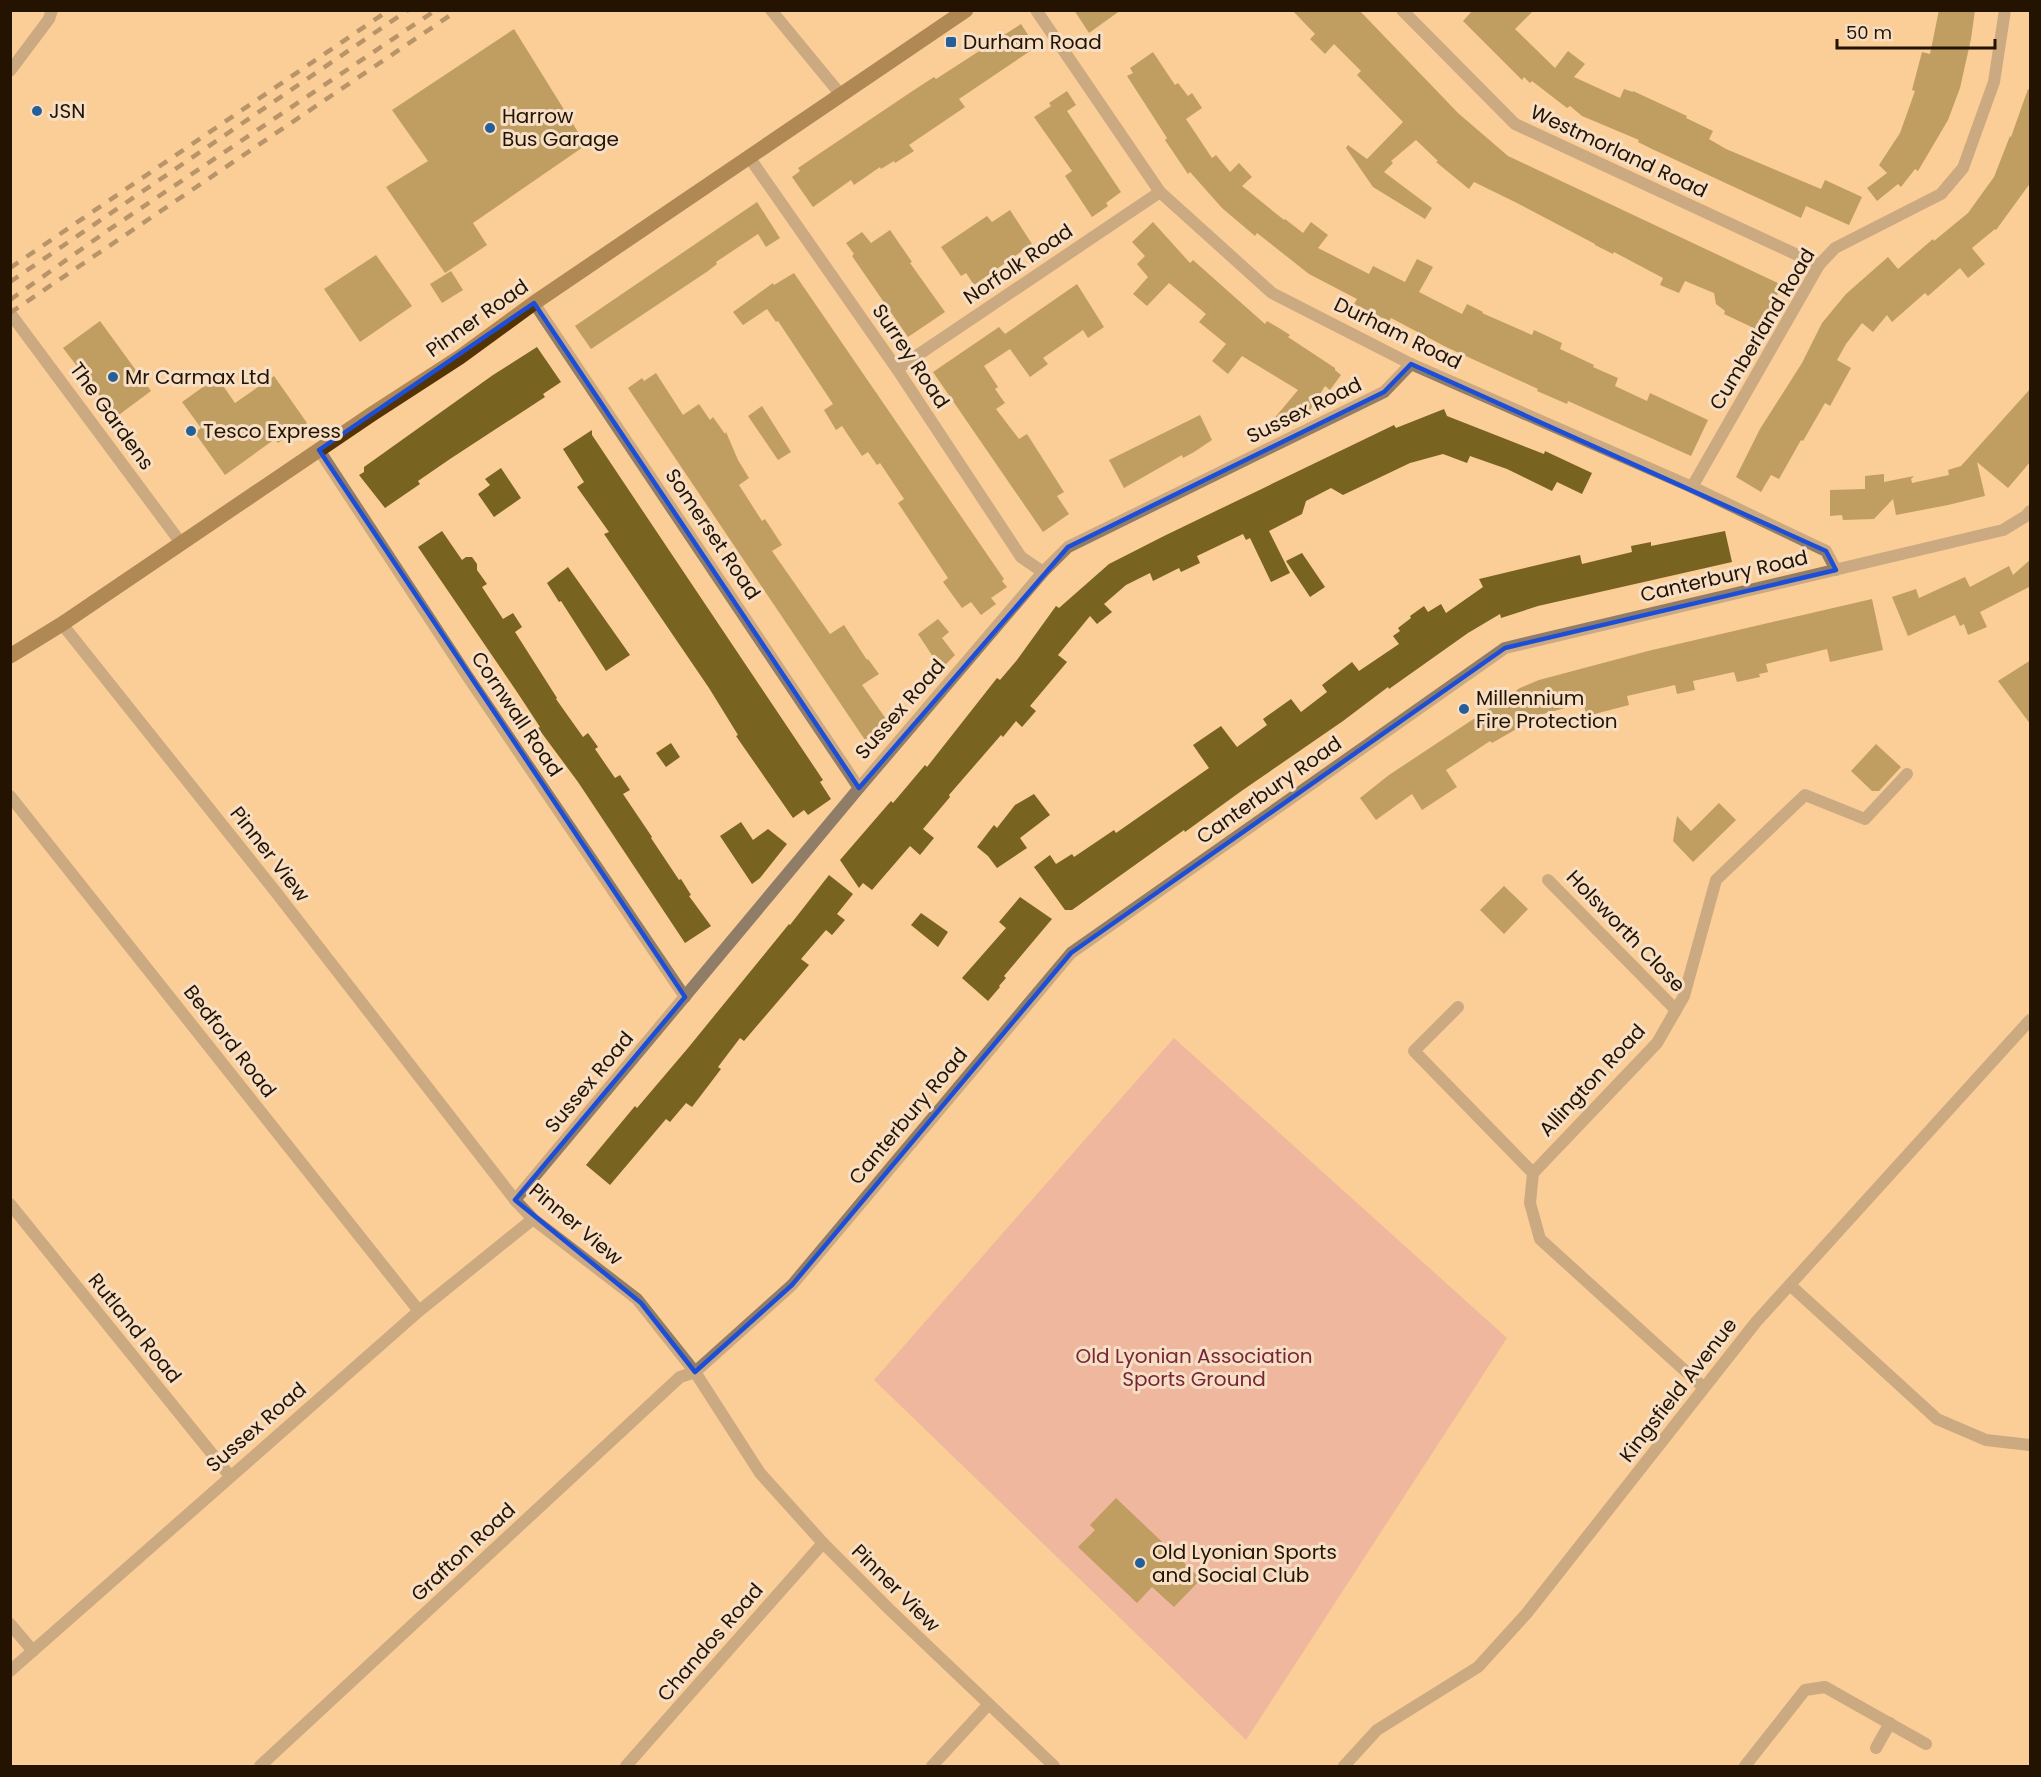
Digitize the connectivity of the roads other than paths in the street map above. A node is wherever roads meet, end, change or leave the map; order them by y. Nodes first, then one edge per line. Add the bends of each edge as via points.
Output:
1 (52, 10) edge
2 (771, 10) edge
3 (966, 10) edge
4 (1036, 10) edge
5 (1402, 10) edge
6 (2005, 10) edge
7 (10, 71) edge
8 (841, 95) junction
9 (749, 157) junction
10 (1160, 192) junction
11 (1819, 265) junction
12 (534, 303) junction
13 (10, 313) edge
14 (1412, 364) junction
15 (897, 369) junction
16 (319, 450) junction
17 (1692, 487) junction
18 (2031, 511) edge
19 (181, 543) junction
20 (1836, 570) junction
21 (1043, 572) junction
22 (62, 624) junction
23 (10, 656) edge
24 (1907, 774) dead end
25 (859, 788) junction
26 (10, 795) edge
27 (1548, 880) dead end
28 (685, 997) junction
29 (1458, 1007) dead end
30 (1676, 1010) junction
31 (2031, 1020) edge
32 (1533, 1173) junction
33 (515, 1200) junction
34 (10, 1204) edge
35 (533, 1219) junction
36 (1790, 1285) junction
37 (419, 1311) junction
38 (695, 1372) junction
39 (1703, 1387) junction
40 (2031, 1445) edge
41 (230, 1476) junction
42 (823, 1543) junction
43 (10, 1624) edge
44 (33, 1652) junction
45 (10, 1671) edge
46 (988, 1705) junction
47 (1890, 1724) junction
48 (1926, 1744) dead end
49 (1876, 1748) dead end
50 (260, 1767) edge
51 (626, 1767) edge
52 (932, 1767) edge
53 (1054, 1767) edge
54 (1344, 1767) edge
55 (1746, 1767) edge

1 - 7 street
2 - 8 street
3 - 8 main road, Pinner Road
4 - 10 street, Durham Road
5 - 11 street, Westmorland Road via 1515,124
6 - 11 street, Cumberland Road via 1994,82 1963,168 1941,194 1835,248
8 - 9 main road, Pinner Road
9 - 12 main road, Pinner Road
9 - 15 street, Surrey Road
10 - 14 street, Durham Road via 1272,293
10 - 15 street, Norfolk Road
11 - 17 street, Cumberland Road
12 - 16 main road, Pinner Road
12 - 25 street, Somerset Road
13 - 19 street, The Gardens
14 - 17 street, Durham Road
14 - 21 street, Sussex Road via 1384,392 1068,547
15 - 21 street, Surrey Road via 1021,557
16 - 19 main road, Pinner Road
16 - 28 street, Cornwall Road
17 - 20 street, Durham Road via 1826,552
18 - 20 street, Canterbury Road via 2003,530
19 - 22 main road, Pinner Road
20 - 38 street, Canterbury Road via 1504,648 1148,898 1071,953 792,1284
21 - 25 street, Sussex Road
22 - 23 main road, Pinner Road
22 - 33 street, Pinner View
24 - 30 street, Allington Road via 1864,819 1805,795 1716,880 1684,996
25 - 28 street, Sussex Road
26 - 37 street, Bedford Road
27 - 30 street, Holsworth Close
28 - 33 street, Sussex Road
29 - 32 street via 1414,1051
30 - 32 street, Allington Road via 1657,1042
31 - 36 street, Kingsfield Avenue
32 - 39 street via 1530,1203 1540,1239
33 - 35 street, Pinner View
34 - 41 street, Rutland Road
35 - 37 street, Sussex Road
35 - 38 street, Pinner View via 638,1299
36 - 39 street, Kingsfield Avenue
36 - 40 street via 1937,1419 1986,1440
37 - 41 street, Sussex Road
38 - 42 street, Pinner View via 760,1473
38 - 50 street, Grafton Road via 680,1377
39 - 54 street, Kingsfield Avenue via 1527,1613 1478,1667 1377,1730
41 - 44 street, Sussex Road
42 - 46 street, Pinner View
42 - 51 street, Chandos Road
43 - 44 street
44 - 45 street, Sussex Road
46 - 52 street
46 - 53 street, Pinner View
47 - 48 street
47 - 49 street
47 - 55 street via 1825,1687 1806,1690

